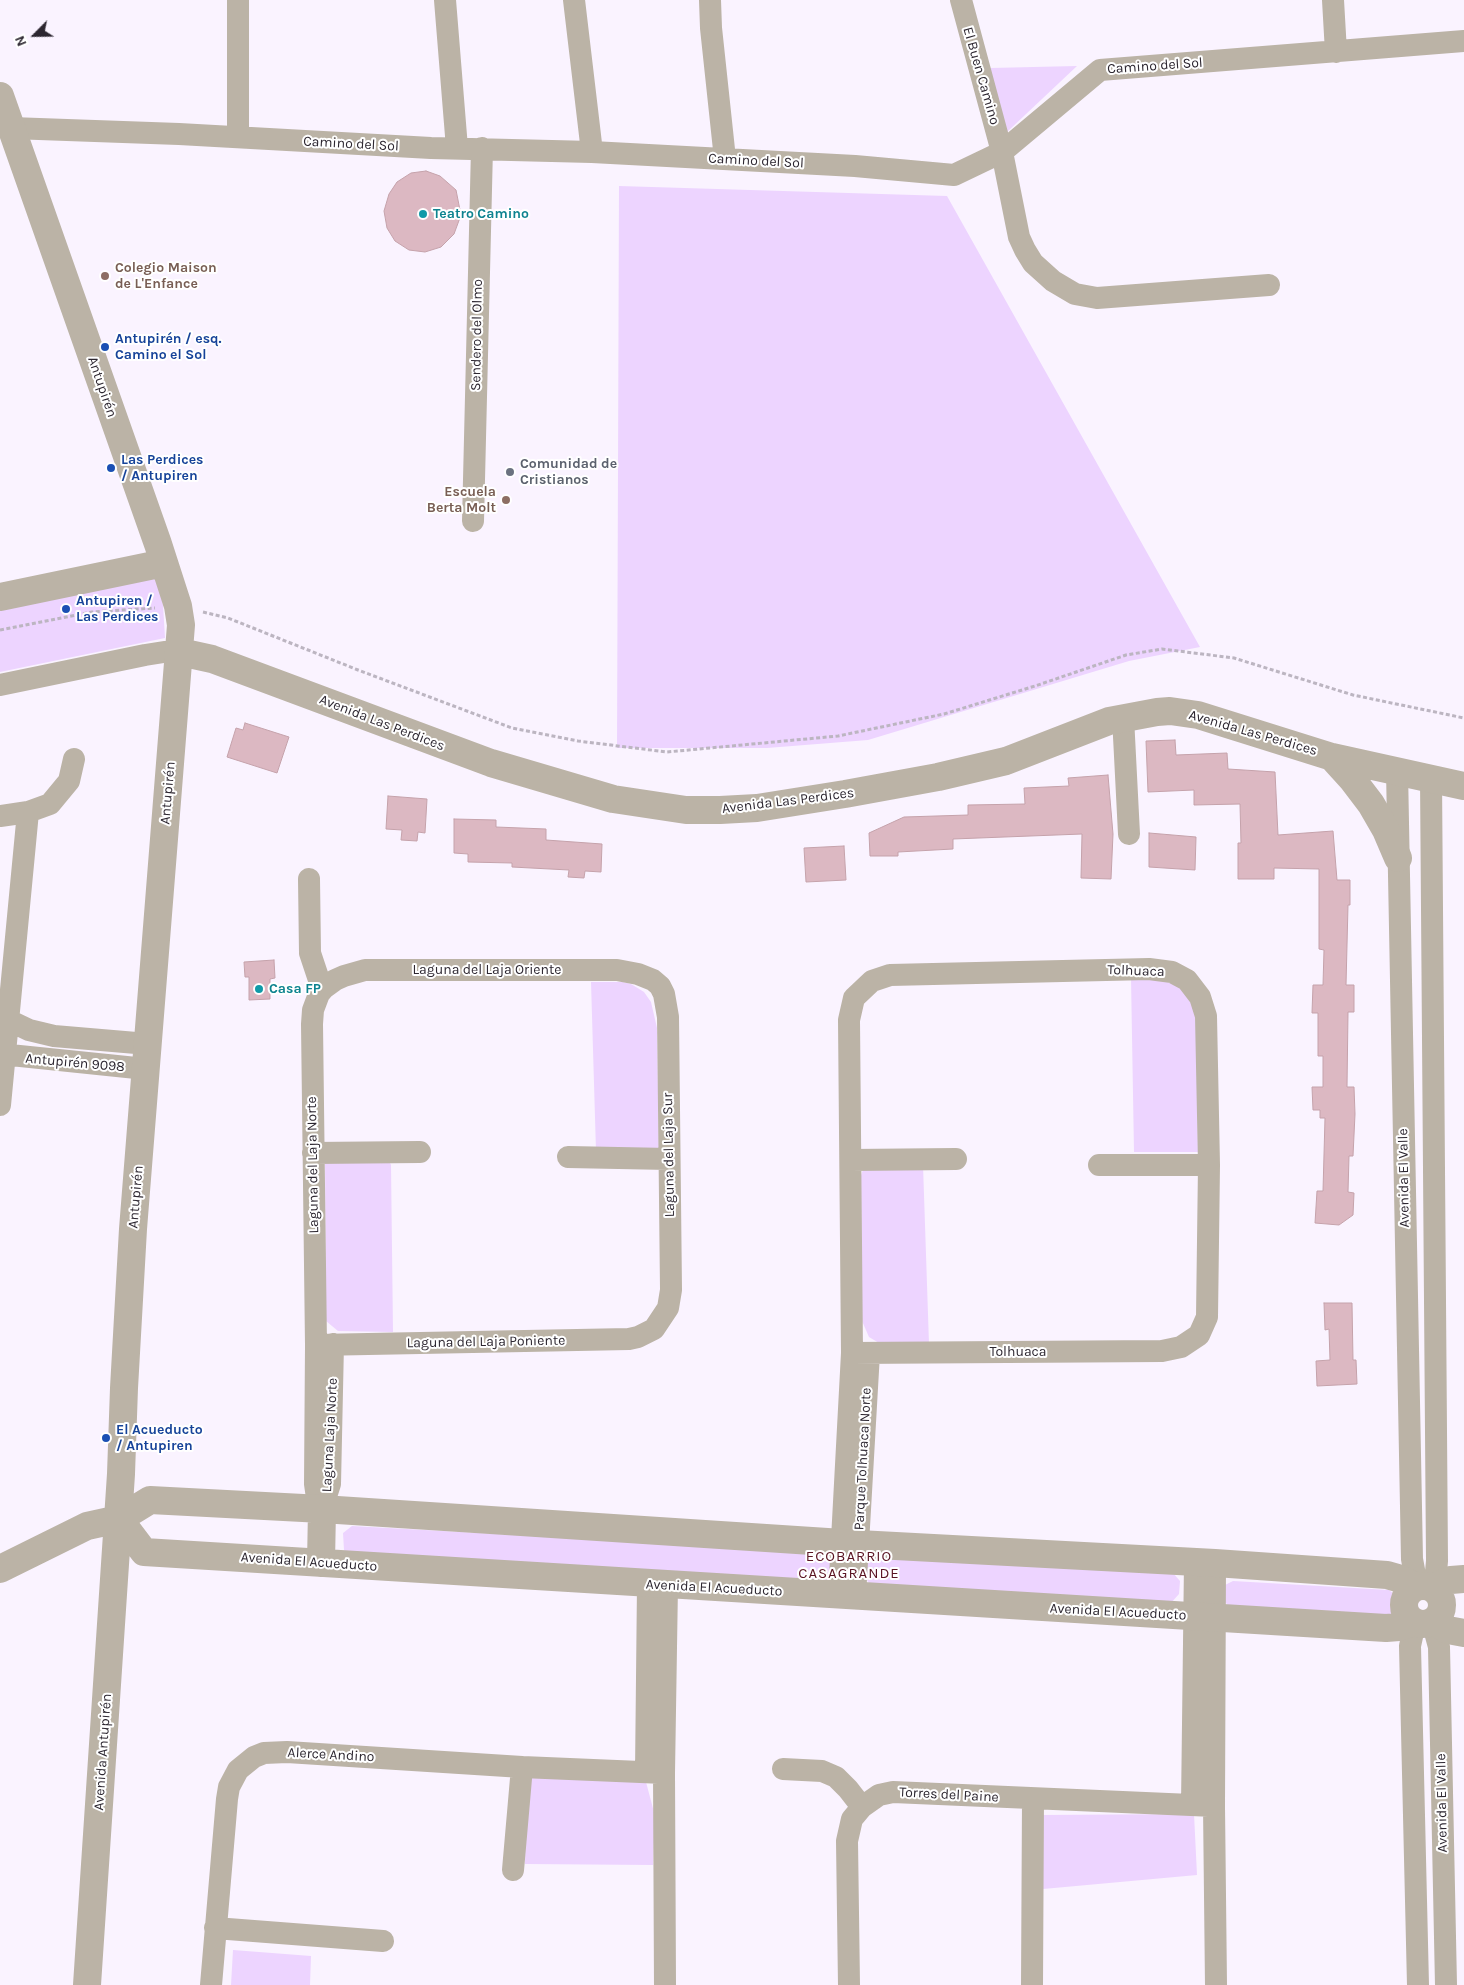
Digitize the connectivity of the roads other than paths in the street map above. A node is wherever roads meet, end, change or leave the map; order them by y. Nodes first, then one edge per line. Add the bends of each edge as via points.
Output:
1 (238, 0) edge
2 (445, 0) edge
3 (574, 0) edge
4 (710, 0) edge
5 (961, 0) edge
6 (1333, 0) edge
7 (1464, 41) edge
8 (1336, 52) junction
9 (0, 96) edge
10 (11, 128) junction
11 (238, 137) junction
12 (457, 148) junction
13 (482, 148) junction
14 (592, 152) junction
15 (1002, 152) junction
16 (725, 159) junction
17 (1269, 285) dead end
18 (473, 521) dead end
19 (164, 563) junction
20 (0, 597) edge
21 (180, 652) junction
22 (0, 685) edge
23 (1123, 717) junction
24 (1332, 756) junction
25 (74, 759) dead end
26 (1397, 770) junction
27 (1431, 778) junction
28 (1464, 786) edge
29 (28, 812) junction
30 (0, 816) edge
31 (1129, 834) dead end
32 (1398, 858) junction
33 (309, 879) dead end
34 (653, 980) joint
35 (324, 988) junction
36 (4, 1020) edge
37 (2, 1055) edge
38 (147, 1056) junction
39 (0, 1105) edge
40 (1404, 1126) junction
41 (1433, 1126) junction
42 (420, 1152) dead end
43 (313, 1153) junction
44 (568, 1157) dead end
45 (669, 1159) junction
46 (956, 1159) dead end
47 (851, 1160) junction
48 (1099, 1165) dead end
49 (1209, 1165) junction
50 (1407, 1321) junction
51 (1435, 1321) junction
52 (654, 1329) joint
53 (325, 1345) junction
54 (861, 1353) junction
55 (322, 1509) junction
56 (119, 1519) junction
57 (850, 1544) junction
58 (1205, 1562) junction
59 (321, 1563) junction
60 (0, 1569) edge
61 (1464, 1579) edge
62 (657, 1584) junction
63 (1424, 1587) junction
64 (847, 1596) junction
65 (1205, 1617) junction
66 (1424, 1621) junction
67 (1464, 1633) edge
68 (522, 1767) junction
69 (783, 1769) dead end
70 (655, 1772) junction
71 (1033, 1799) junction
72 (1203, 1806) junction
73 (862, 1807) junction
74 (513, 1870) dead end
75 (215, 1928) junction
76 (383, 1941) dead end
77 (87, 1985) edge
78 (211, 1985) edge
79 (665, 1985) edge
80 (849, 1985) edge
81 (1032, 1985) edge
82 (1216, 1985) edge
83 (1418, 1985) edge
84 (1446, 1985) edge

1 - 11 street
2 - 12 street
3 - 14 street
4 - 16 street
5 - 15 street, El Buen Camino
6 - 8 street
7 - 8 street, Camino del Sol
8 - 15 street, Camino del Sol via 1100,70
9 - 10 street, Antupirén
10 - 11 street, Camino del Sol
10 - 19 street, Antupirén
11 - 12 street, Camino del Sol
12 - 13 street, Camino del Sol
13 - 14 street, Camino del Sol
13 - 18 street, Sendero del Olmo
14 - 16 street, Camino del Sol
15 - 16 street, Camino del Sol via 954,175
15 - 17 street, El Buen Camino via 1019,237 1025,250 1033,263 1053,281 1075,294 1097,298
19 - 20 street
19 - 21 street, Antupirén via 178,606
21 - 22 street, Avenida Las Perdices via 145,655
21 - 23 street, Avenida Las Perdices via 212,659 491,763 613,799 686,810 757,808 970,770 1006,761
21 - 38 street, Antupirén
23 - 24 street, Avenida Las Perdices via 1157,712 1198,715
23 - 31 street
24 - 26 street, Avenida Las Perdices
24 - 32 street via 1371,804
25 - 29 street via 69,781 50,804
26 - 27 street, Avenida Las Perdices
26 - 32 street, Avenida El Valle
27 - 28 street, Avenida Las Perdices
27 - 41 street
29 - 30 street
29 - 36 street
32 - 40 street, Avenida El Valle
33 - 35 street via 310,953
34 - 35 street, Laguna del Laja Oriente via 617,970 365,970 344,976
34 - 45 street, Laguna del Laja Sur via 664,994 668,1017
35 - 43 street, Laguna del Laja Norte via 315,1000 312,1024
36 - 37 street
36 - 38 street, Antupirén 9098 via 29,1030
37 - 38 street, Antupirén 9098
37 - 39 street
38 - 56 street, Antupirén via 132,1238
40 - 41 street
40 - 50 street, Avenida El Valle
41 - 51 street
42 - 43 street
43 - 53 street, Laguna del Laja Norte
44 - 45 street
45 - 52 street, Laguna del Laja Sur via 671,1290 668,1308
46 - 47 street
47 - 49 street, Tolhuaca via 849,1013 854,998 872,981 890,975 1149,969 1180,975 1194,988 1204,1006
47 - 54 street, Tolhuaca
48 - 49 street
49 - 54 street, Tolhuaca via 1207,1317 1199,1335 1190,1342 1162,1351
50 - 51 street
50 - 63 street, Avenida El Valle via 1412,1559
51 - 63 street via 1437,1566
52 - 53 street, Laguna del Laja Poniente via 629,1339
53 - 55 street, Laguna Laja Norte via 314,1484
54 - 57 street, Parque Tolhuaca Norte
55 - 56 street via 150,1500
55 - 57 street
55 - 59 street
56 - 59 street, Avenida El Acueducto via 144,1552
56 - 60 street via 87,1526
56 - 77 street, Avenida Antupirén
57 - 58 street
57 - 64 street, Parque Tolhuaca Norte
58 - 63 street via 1387,1575
58 - 65 street
59 - 62 street, Avenida El Acueducto
61 - 63 street
62 - 64 street, Avenida El Acueducto
62 - 70 street
63 - 66 street via 1439,1595 1442,1604 1440,1613
64 - 65 street, Avenida El Acueducto
65 - 66 street, Avenida El Acueducto via 1386,1628
65 - 72 street
66 - 67 street
66 - 83 street, Avenida El Valle via 1410,1646
66 - 84 street, Avenida El Valle via 1439,1647
68 - 70 street, Alerce Andino
68 - 74 street
68 - 75 street, Alerce Andino via 287,1752 254,1757 238,1770 229,1787
69 - 73 street via 822,1771 836,1778
70 - 79 street
71 - 72 street, Torres del Paine
71 - 73 street, Torres del Paine via 893,1792 879,1795
71 - 81 street
72 - 82 street
73 - 80 street, Torres del Paine via 852,1819 847,1841
75 - 76 street
75 - 78 street, Alerce Andino

